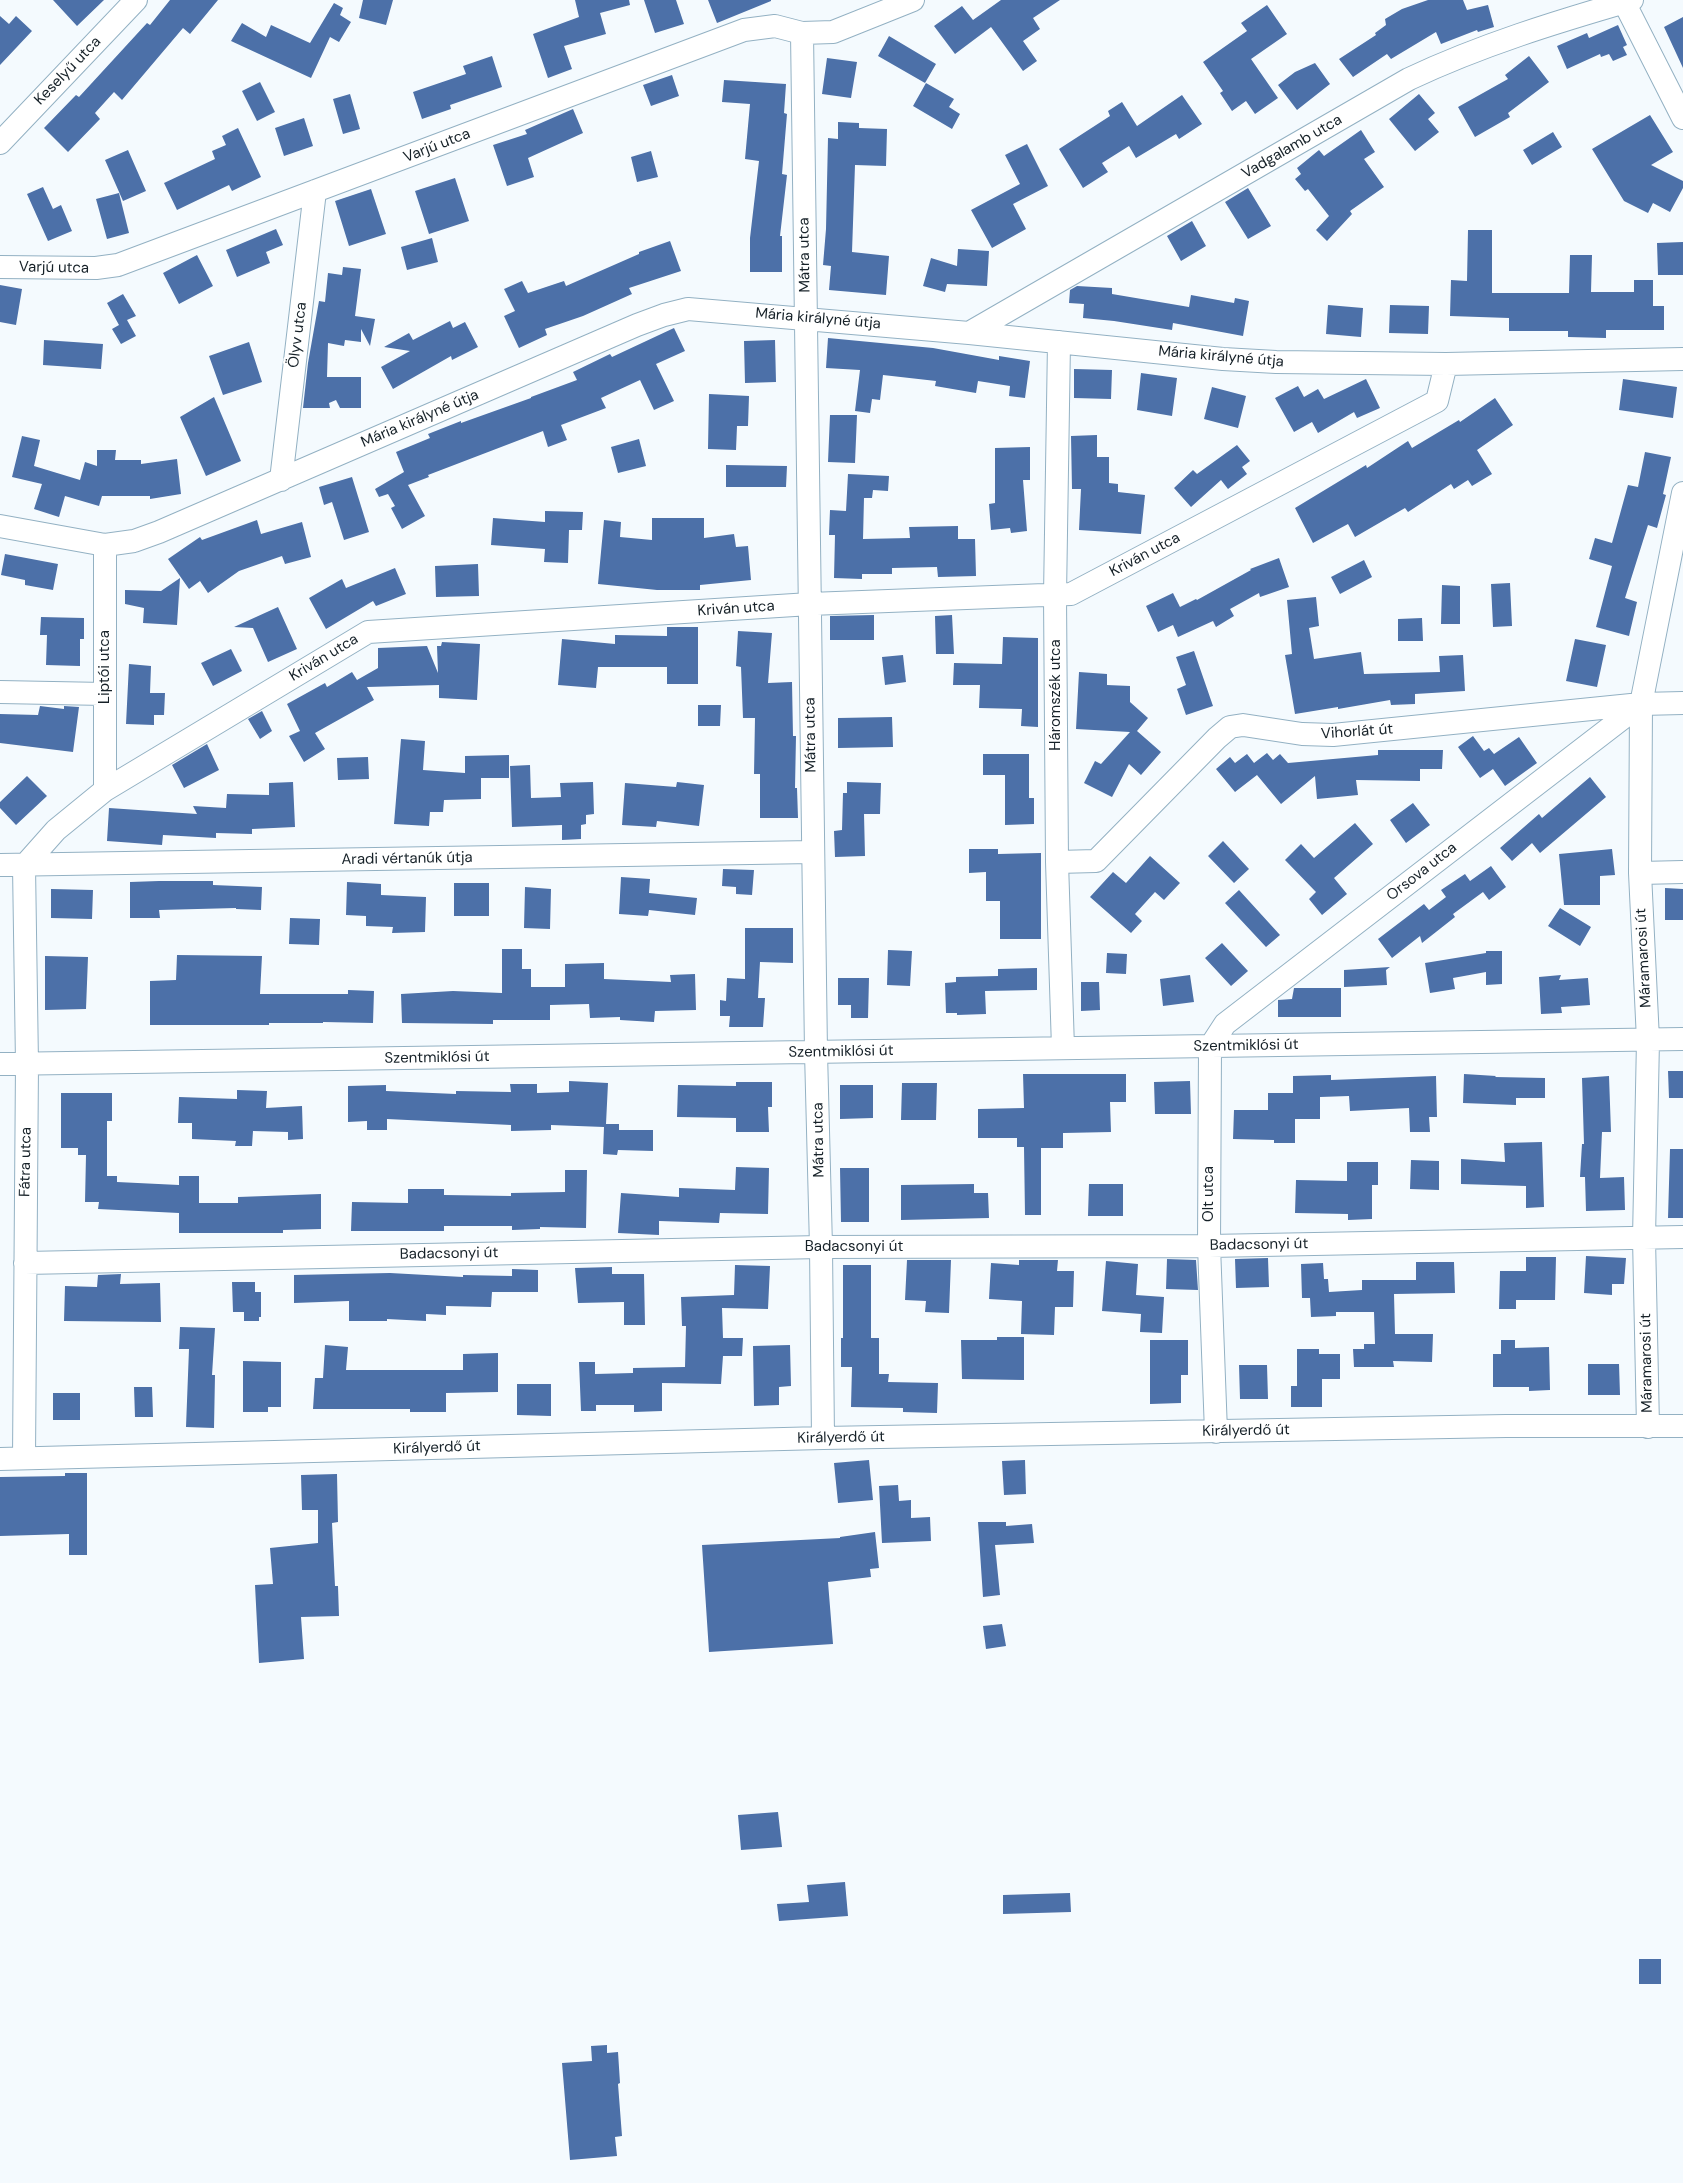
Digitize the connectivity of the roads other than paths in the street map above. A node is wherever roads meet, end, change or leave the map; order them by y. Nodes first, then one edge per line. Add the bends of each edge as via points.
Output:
1 (136, 0) edge
2 (913, 0) edge
3 (1628, 1) edge
4 (868, 9) edge
5 (802, 33) junction
6 (1683, 118) edge
7 (0, 143) edge
8 (315, 191) junction
9 (0, 267) edge
10 (806, 318) junction
11 (969, 333) junction
12 (1059, 342) junction
13 (1683, 359) edge
14 (1446, 364) junction
15 (281, 480) junction
16 (1683, 493) edge
17 (0, 526) edge
18 (1679, 534) edge
19 (105, 545) junction
20 (1055, 596) junction
21 (810, 604) junction
22 (0, 692) edge
23 (106, 694) junction
24 (1683, 703) edge
25 (1641, 704) junction
26 (105, 790) junction
27 (813, 852) junction
28 (1057, 862) junction
29 (0, 865) edge
30 (24, 866) junction
31 (1683, 872) edge
32 (1640, 873) junction
33 (1683, 1039) edge
34 (1648, 1040) junction
35 (1210, 1047) junction
36 (1063, 1048) junction
37 (816, 1052) junction
38 (0, 1064) edge
39 (27, 1064) junction
40 (1683, 1237) edge
41 (1644, 1238) junction
42 (1208, 1246) junction
43 (821, 1247) junction
44 (26, 1263) junction
45 (1683, 1426) edge
46 (1648, 1427) junction
47 (1216, 1432) junction
48 (823, 1438) junction
49 (24, 1458) junction
50 (0, 1459) edge

1 - 7 street, Keselyű utca
2 - 4 street, Varjú utca
3 - 6 street
3 - 11 street, Vadgalamb utca via 1498,41 1409,78
4 - 5 street, Varjú utca via 833,32
5 - 8 street, Varjú utca via 776,26 744,30
5 - 10 street, Mátra utca
8 - 9 street, Varjú utca via 111,267
8 - 15 street, Ölyv utca
10 - 11 street, Mária királyné útja
10 - 15 street, Mária királyné útja via 707,309 688,309 664,315
10 - 21 street, Mátra utca
11 - 12 street, Mária királyné útja
12 - 14 street, Mária királyné útja via 1276,362
12 - 20 street, Háromszék utca
13 - 14 street, Mária királyné útja
14 - 20 street, Kriván utca via 1437,401 1071,594
15 - 19 street, Mária királyné útja via 159,532 134,541
16 - 18 street, Máramarosi út
17 - 19 street, Mária királyné útja
18 - 25 street, Máramarosi út
19 - 23 street, Liptói utca
20 - 21 street, Kriván utca
20 - 28 street, Háromszék utca
21 - 26 street, Kriván utca via 368,632
21 - 27 street, Mátra utca
22 - 23 street
23 - 26 street, Liptói utca
24 - 25 street, Vihorlát út
25 - 28 street, Vihorlát út via 1333,736 1243,724 1230,727 1096,861
25 - 32 street, Máramarosi út
25 - 35 street, Orsova utca via 1225,1024
26 - 30 street, Kriván utca via 56,830
27 - 30 street, Aradi vértanúk útja
27 - 37 street, Mátra utca
28 - 36 street, Háromszék utca
29 - 30 street, Aradi vértanúk útja
30 - 39 street, Fátra utca
31 - 32 street
32 - 34 street, Máramarosi út
33 - 34 street, Szentmiklósi út
34 - 35 street, Szentmiklósi út
34 - 41 street, Máramarosi út
35 - 36 street, Szentmiklósi út
35 - 42 street, Olt utca
36 - 37 street, Szentmiklósi út
37 - 39 street, Szentmiklósi út
37 - 43 street, Mátra utca
38 - 39 street, Szentmiklósi út
39 - 44 street, Fátra utca
40 - 41 street, Badacsonyi út
41 - 42 street, Badacsonyi út
41 - 46 street, Máramarosi út
42 - 43 street, Badacsonyi út
42 - 47 street, Olt utca
43 - 44 street, Badacsonyi út
43 - 48 street, Mátra utca
44 - 49 street, Fátra utca
45 - 46 street, Királyerdő út
46 - 47 street, Királyerdő út via 1506,1426
47 - 48 street, Királyerdő út
48 - 49 street, Királyerdő út
49 - 50 street, Királyerdő út

